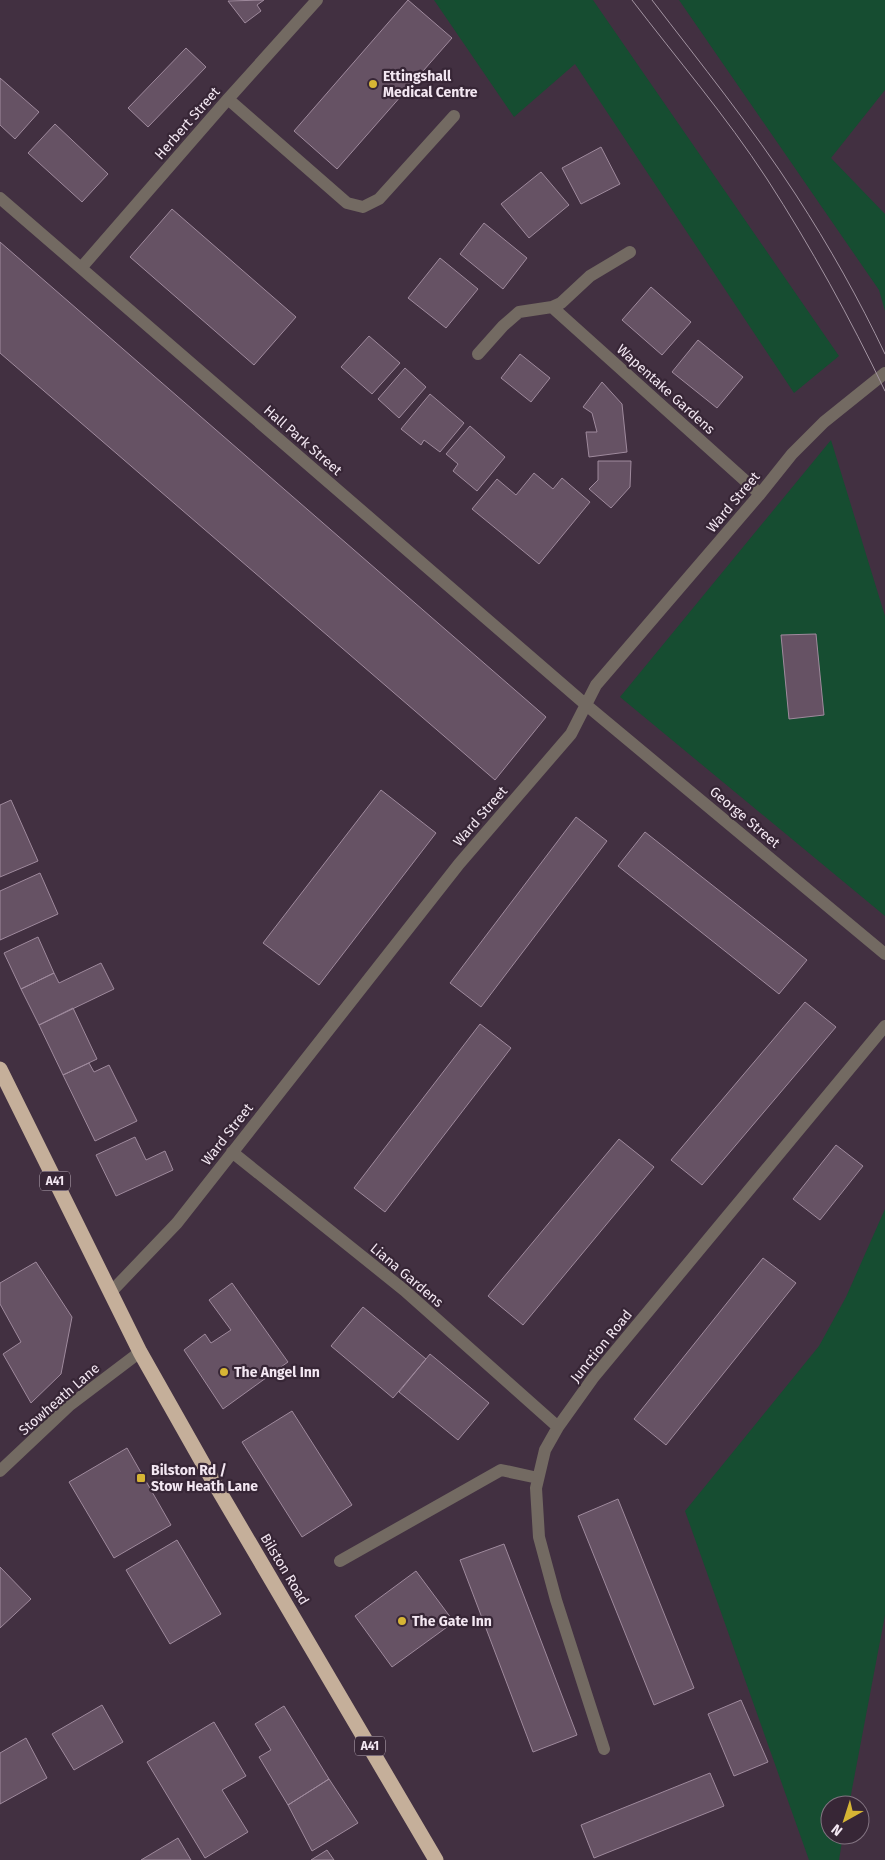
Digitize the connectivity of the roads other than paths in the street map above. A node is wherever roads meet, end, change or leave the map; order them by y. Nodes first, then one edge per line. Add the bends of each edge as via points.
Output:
1 (317, 0) edge
2 (228, 99) junction
3 (454, 116) dead end
4 (0, 198) edge
5 (630, 252) dead end
6 (81, 268) junction
7 (552, 307) junction
8 (478, 354) dead end
9 (885, 373) edge
10 (760, 494) junction
11 (585, 704) junction
12 (885, 954) edge
13 (885, 1026) edge
14 (0, 1069) edge
15 (232, 1152) junction
16 (110, 1294) junction
17 (140, 1352) junction
18 (558, 1427) junction
19 (0, 1471) edge
20 (538, 1478) junction
21 (340, 1561) dead end
22 (604, 1749) dead end
23 (436, 1860) edge

1 - 2 street, Herbert Street
2 - 3 street via 347,203 363,207 379,199
2 - 6 street, Herbert Street
4 - 6 street, Hall Park Street
5 - 7 street via 590,276 561,303
6 - 11 street, Hall Park Street
7 - 8 street via 519,312
7 - 10 street, Wapentake Gardens
9 - 10 street, Ward Street via 824,422 792,454
10 - 11 street, Ward Street via 596,685
11 - 12 street, George Street
11 - 15 street, Ward Street via 571,734 459,864
13 - 18 street, Junction Road via 593,1378
14 - 16 highway, A41
15 - 16 street, Ward Street via 177,1223
15 - 18 street, Liana Gardens via 404,1290
16 - 17 highway, Bilston Road / A41
17 - 19 street, Stowheath Lane via 70,1405
17 - 23 highway, Bilston Road / A41
18 - 20 street, Junction Road via 545,1450
20 - 21 street via 501,1470
20 - 22 street, Junction Road via 539,1537

